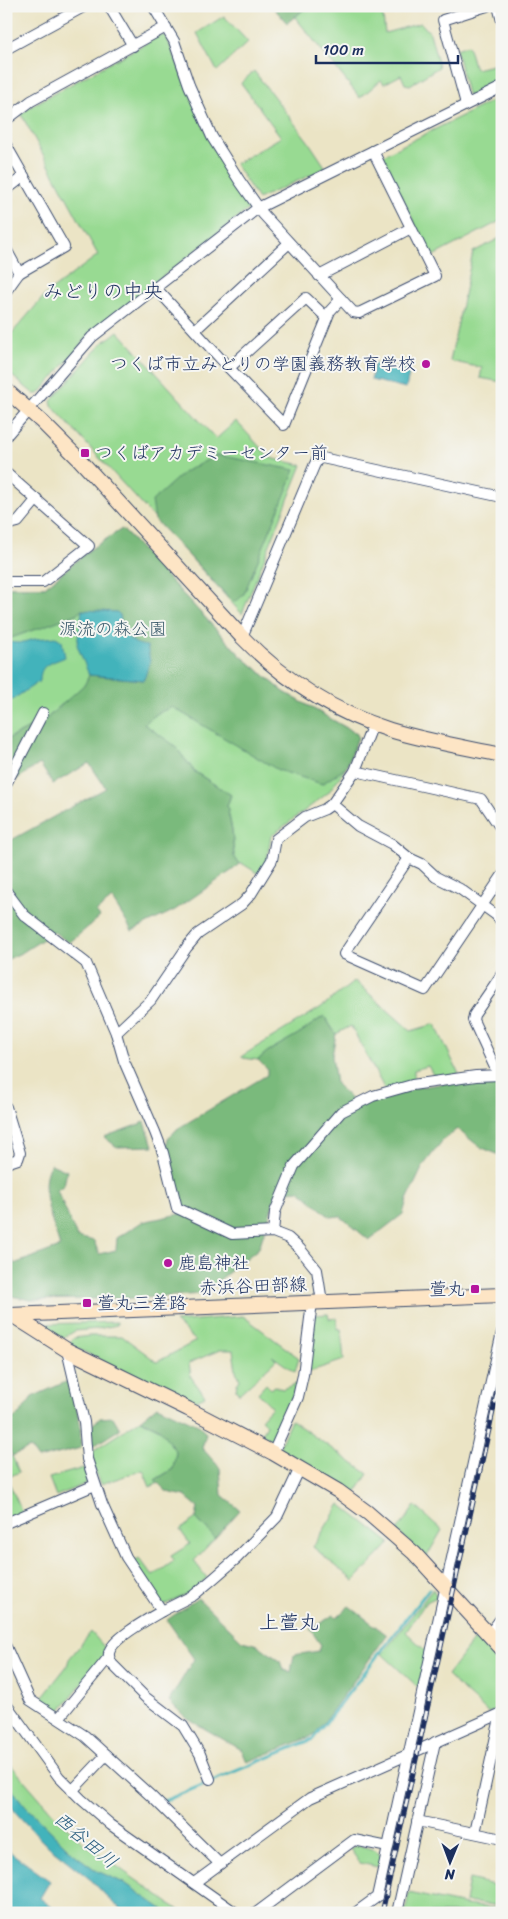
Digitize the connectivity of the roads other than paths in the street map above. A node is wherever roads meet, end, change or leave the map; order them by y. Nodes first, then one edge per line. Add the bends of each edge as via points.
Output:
1 (85, 6) edge
2 (109, 6) edge
3 (153, 6) edge
4 (487, 6) edge
5 (498, 6) edge
6 (502, 21) edge
7 (166, 27) junction
8 (133, 46) junction
9 (6, 49) edge
10 (502, 87) edge
11 (466, 104) junction
12 (6, 120) edge
13 (6, 144) edge
14 (373, 151) junction
15 (24, 176) junction
16 (6, 190) edge
17 (258, 208) junction
18 (411, 228) junction
19 (290, 243) junction
20 (6, 249) edge
21 (19, 273) junction
22 (319, 276) junction
23 (155, 287) junction
24 (6, 291) edge
25 (342, 299) junction
26 (327, 318) junction
27 (195, 330) junction
28 (229, 368) junction
29 (6, 390) edge
30 (30, 410) junction
31 (6, 436) edge
32 (6, 473) edge
33 (502, 497) edge
34 (37, 500) junction
35 (6, 524) edge
36 (6, 582) edge
37 (242, 637) junction
38 (44, 713) dead end
39 (374, 724) junction
40 (502, 755) edge
41 (355, 771) junction
42 (6, 784) edge
43 (332, 804) junction
44 (502, 830) edge
45 (409, 858) junction
46 (502, 876) edge
47 (6, 891) edge
48 (483, 905) junction
49 (502, 922) edge
50 (502, 974) edge
51 (116, 1033) junction
52 (500, 1075) edge
53 (6, 1107) edge
54 (6, 1163) edge
55 (273, 1232) junction
56 (502, 1295) edge
57 (317, 1302) junction
58 (9, 1315) edge
59 (502, 1332) edge
60 (66, 1350) junction
61 (273, 1453) junction
62 (300, 1468) junction
63 (95, 1485) junction
64 (6, 1523) edge
65 (445, 1589) junction
66 (162, 1611) junction
67 (502, 1617) edge
68 (488, 1636) junction
69 (6, 1647) edge
70 (502, 1649) edge
71 (109, 1657) junction
72 (6, 1704) edge
73 (501, 1713) edge
74 (58, 1718) junction
75 (435, 1742) junction
76 (106, 1755) junction
77 (408, 1755) junction
78 (210, 1779) dead end
79 (72, 1790) junction
80 (417, 1821) junction
81 (475, 1833) junction
82 (502, 1839) edge
83 (388, 1847) junction
84 (220, 1864) junction
85 (194, 1883) junction
86 (236, 1913) edge
87 (256, 1913) edge
88 (355, 1913) edge
89 (397, 1913) edge

1 - 9 street
2 - 8 street
3 - 7 street
4 - 11 street via 443,20
5 - 6 street
7 - 8 street
7 - 17 street via 212,137
8 - 12 street via 31,101
10 - 11 street
11 - 14 street
13 - 15 street
14 - 17 street
14 - 18 street
15 - 16 street
15 - 21 street via 64,247
17 - 19 street
17 - 23 street
18 - 22 street
18 - 25 street via 435,276 359,313 353,312
19 - 22 street
19 - 27 street
20 - 21 street
21 - 24 street
22 - 25 street
23 - 27 street
23 - 30 street via 92,337
25 - 26 street
26 - 28 street via 306,298
26 - 28 street via 284,425
27 - 28 street
29 - 30 street
30 - 31 street
30 - 37 street
32 - 34 street
33 - 37 street via 322,458 317,460
34 - 35 street via 18,522
34 - 36 street via 89,546 43,582
37 - 39 street via 275,668 310,692 340,710
38 - 42 street
39 - 40 street via 409,736
39 - 41 street
41 - 43 street
41 - 44 street via 481,799
43 - 45 street via 358,826 392,844
43 - 51 street via 305,817 276,839 272,860 251,894 242,904 198,934 151,1000
45 - 48 street
45 - 48 street via 344,954 426,990
46 - 48 street
47 - 51 street via 24,915 86,963
48 - 49 street
50 - 52 street via 473,1020
51 - 55 street via 124,1061 160,1146 177,1208 232,1234
52 - 55 street via 412,1085 373,1096 341,1112 294,1166 275,1212
53 - 54 street via 20,1153 18,1158
55 - 57 street via 288,1238 312,1262 317,1270
56 - 57 street, 赤浜谷田部線
57 - 58 street, 赤浜谷田部線
57 - 61 street via 298,1397
58 - 60 street
59 - 65 street
60 - 61 street
60 - 63 street
61 - 62 street
62 - 65 street via 375,1519 414,1553
62 - 66 street via 283,1507 236,1560 194,1594
63 - 64 street
63 - 66 street via 126,1557
65 - 68 street
65 - 77 street
66 - 71 street via 126,1634 111,1648
67 - 68 street
68 - 70 street
69 - 74 street via 30,1700
71 - 74 street
71 - 78 street via 145,1697 184,1726
72 - 79 street
73 - 75 street
73 - 81 street
74 - 76 street
75 - 77 street
75 - 80 street
76 - 79 street
76 - 84 street
77 - 83 street
77 - 84 street via 310,1798
79 - 85 street via 111,1825
80 - 81 street
80 - 89 street
81 - 82 street
83 - 87 street via 354,1840
83 - 88 street via 377,1897
84 - 85 street
85 - 86 street

